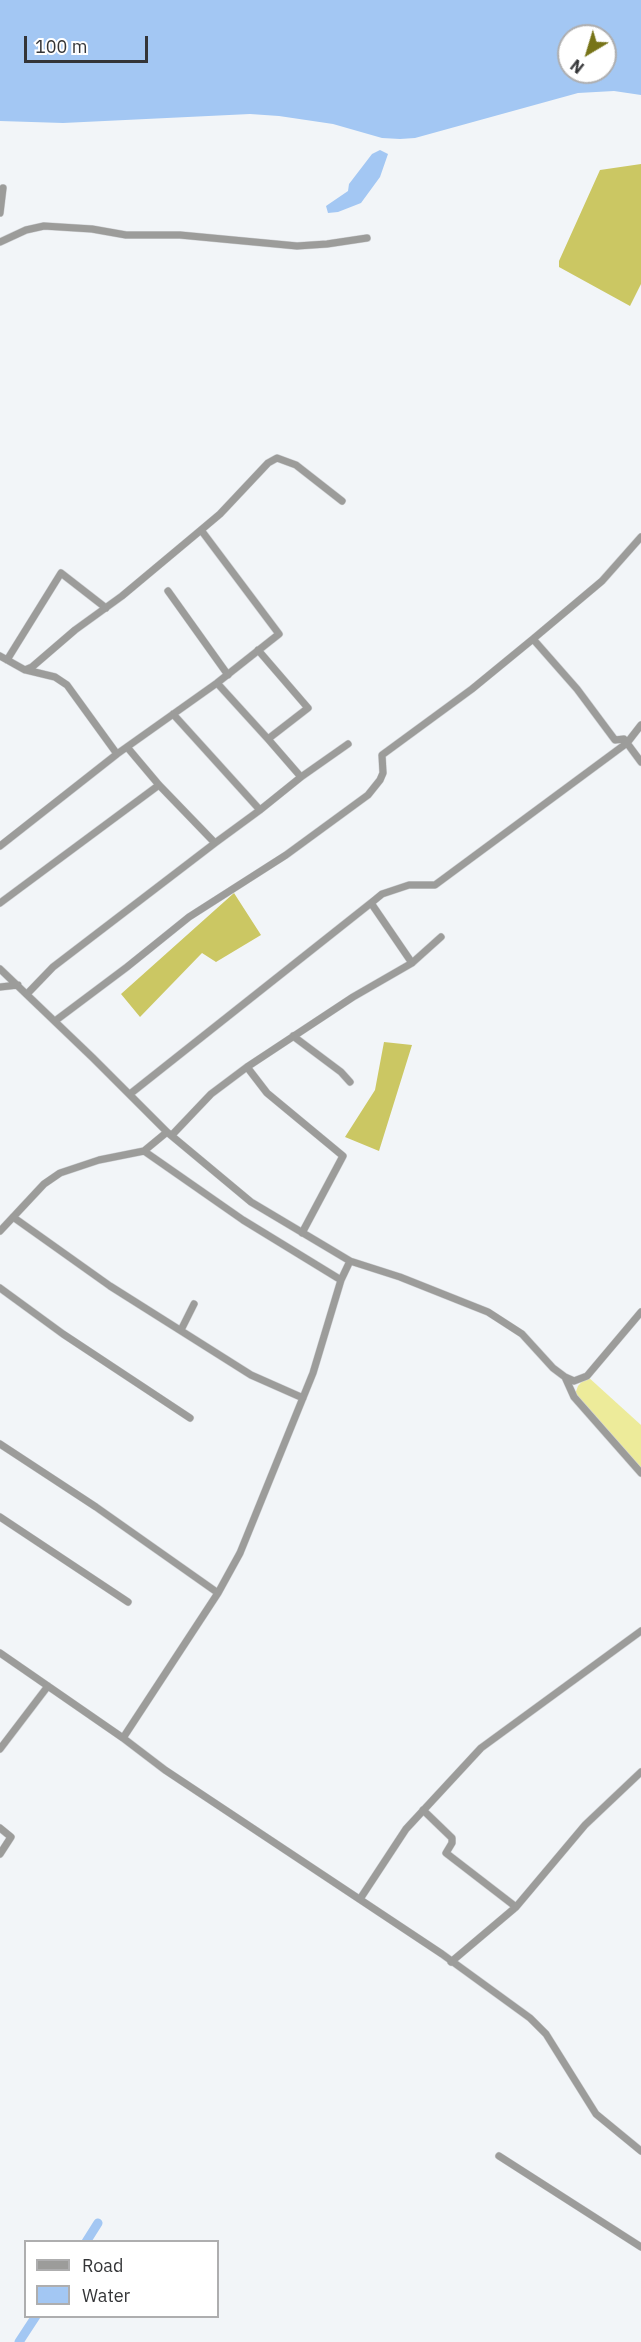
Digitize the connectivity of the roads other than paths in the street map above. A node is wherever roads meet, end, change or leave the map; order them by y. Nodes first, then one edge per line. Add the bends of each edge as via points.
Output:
1 (3, 188) dead end
2 (0, 213) edge
3 (367, 238) dead end
4 (0, 242) edge
5 (342, 501) dead end
6 (201, 530) junction
7 (641, 537) edge
8 (168, 591) dead end
9 (106, 608) junction
10 (533, 639) junction
11 (258, 650) junction
12 (3, 658) edge
13 (25, 670) junction
14 (228, 675) junction
15 (217, 682) junction
16 (174, 714) junction
17 (641, 725) edge
18 (268, 739) junction
19 (627, 743) junction
20 (348, 744) dead end
21 (127, 747) junction
22 (117, 754) junction
23 (641, 762) edge
24 (301, 777) junction
25 (159, 785) junction
26 (260, 810) junction
27 (214, 843) junction
28 (0, 846) edge
29 (0, 903) edge
30 (371, 903) junction
31 (441, 937) dead end
32 (412, 963) junction
33 (0, 969) edge
34 (18, 985) junction
35 (0, 987) edge
36 (27, 994) junction
37 (55, 1021) junction
38 (293, 1036) junction
39 (247, 1067) junction
40 (350, 1082) dead end
41 (130, 1094) junction
42 (170, 1133) junction
43 (144, 1151) junction
44 (13, 1217) junction
45 (0, 1230) edge
46 (302, 1233) junction
47 (350, 1261) junction
48 (341, 1280) junction
49 (0, 1288) edge
50 (194, 1304) dead end
51 (641, 1312) edge
52 (181, 1330) junction
53 (565, 1377) junction
54 (582, 1380) junction
55 (574, 1397) junction
56 (303, 1398) junction
57 (190, 1418) dead end
58 (0, 1444) edge
59 (641, 1473) edge
60 (0, 1517) edge
61 (218, 1593) junction
62 (128, 1602) dead end
63 (641, 1631) edge
64 (0, 1653) edge
65 (48, 1686) junction
66 (123, 1738) junction
67 (0, 1749) edge
68 (641, 1772) edge
69 (423, 1810) junction
70 (0, 1828) edge
71 (0, 1854) edge
72 (360, 1899) junction
73 (516, 1907) junction
74 (451, 1962) junction
75 (641, 2151) edge
76 (499, 2156) dead end
77 (641, 2247) edge

1 - 2 street
3 - 4 street via 289,245 44,226
5 - 6 street via 296,465 277,458
6 - 9 street
6 - 11 street via 279,634
7 - 10 street via 602,581
8 - 14 street
9 - 12 street via 61,573
9 - 13 street
10 - 19 street via 615,740 624,739
10 - 37 street via 382,755 383,773 369,795 286,855 189,917
11 - 14 street
11 - 18 street via 308,708
12 - 13 street
13 - 22 street via 55,677 67,685
14 - 15 street
15 - 16 street
15 - 18 street
16 - 21 street
16 - 26 street
17 - 19 street
18 - 24 street
19 - 23 street
19 - 30 street via 435,885 409,885 382,894
20 - 24 street
21 - 22 street
21 - 25 street
22 - 28 street
24 - 26 street
25 - 27 street
25 - 29 street
26 - 27 street
27 - 36 street via 53,967
30 - 32 street
30 - 41 street
31 - 32 street
32 - 38 street
33 - 34 street
34 - 35 street
34 - 36 street
36 - 37 street
37 - 41 street
38 - 39 street
38 - 40 street
39 - 42 street
39 - 46 street via 267,1093 343,1156
41 - 42 street
42 - 43 street
42 - 46 street via 251,1202
43 - 44 street via 60,1173
43 - 48 street via 243,1220
44 - 45 street
44 - 52 street via 110,1286
46 - 47 street
47 - 48 street
47 - 53 street via 488,1312 522,1334
48 - 56 street
49 - 57 street
50 - 52 street
51 - 54 street
52 - 56 street via 251,1374
53 - 54 street
53 - 55 street
54 - 55 street
55 - 59 street
56 - 61 street via 240,1553
58 - 61 street
60 - 62 street
61 - 66 street
63 - 69 street via 481,1748
64 - 65 street
65 - 66 street
65 - 67 street
66 - 72 street
68 - 73 street via 585,1825
69 - 72 street
69 - 73 street via 452,1838 446,1853
70 - 71 street via 11,1837
72 - 74 street
73 - 74 street
74 - 75 street via 530,2018 546,2034 596,2114
76 - 77 street

